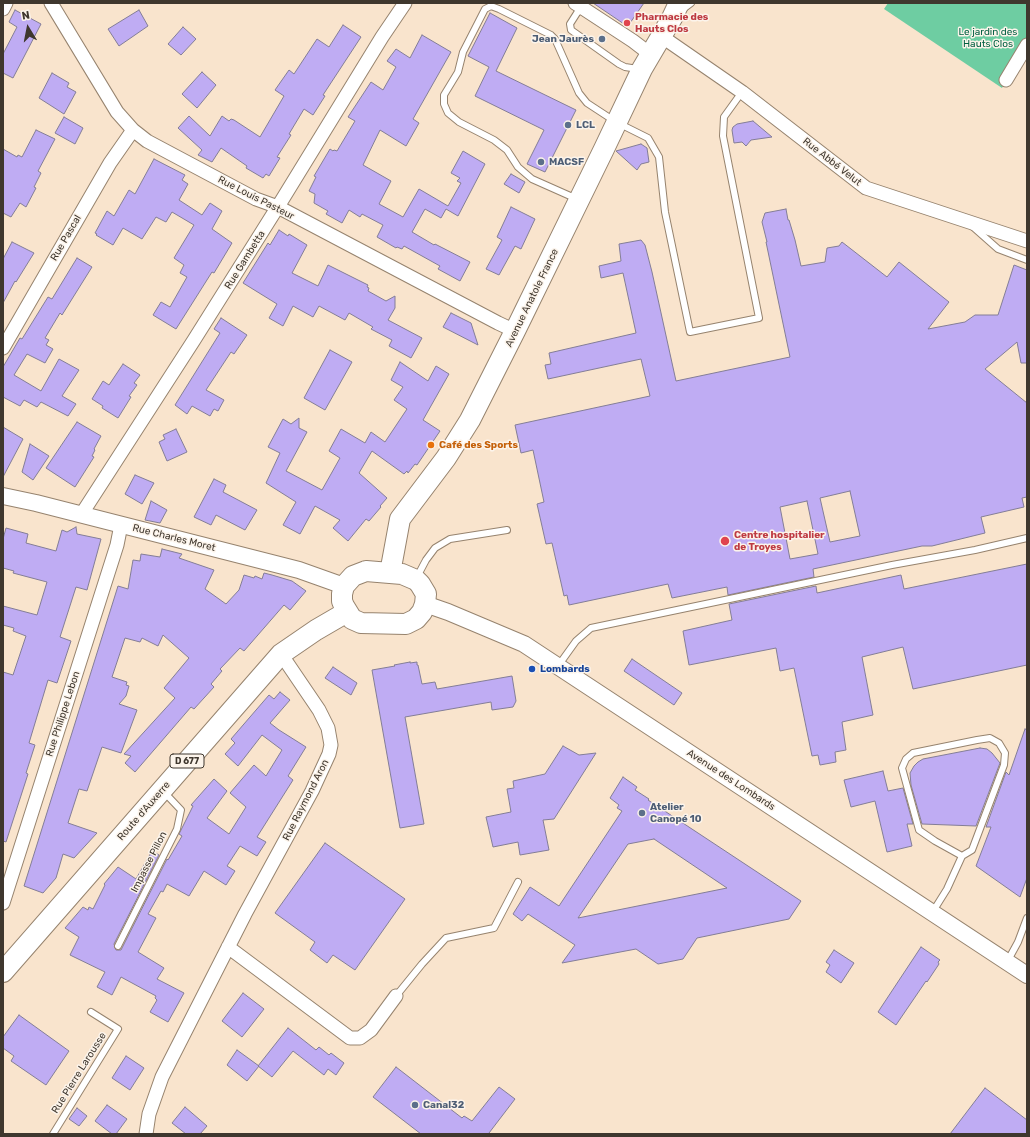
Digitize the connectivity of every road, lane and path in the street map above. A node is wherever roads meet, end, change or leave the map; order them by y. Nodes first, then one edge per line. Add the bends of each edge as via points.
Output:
1 (6, 3) edge
2 (51, 3) edge
3 (406, 3) edge
4 (691, 3) edge
5 (579, 6) edge
6 (3, 9) edge
7 (676, 10) edge
8 (661, 36) junction
9 (1027, 46) edge
10 (646, 62) junction
11 (1006, 80) dead end
12 (742, 92) junction
13 (616, 122) junction
14 (133, 130) junction
15 (579, 200) junction
16 (278, 208) junction
17 (966, 221) junction
18 (1027, 241) edge
19 (1027, 260) edge
20 (515, 331) junction
21 (3, 348) edge
22 (3, 496) edge
23 (81, 515) junction
24 (121, 525) junction
25 (507, 530) dead end
26 (1027, 538) edge
27 (390, 573) junction
28 (416, 580) junction
29 (344, 586) junction
30 (425, 604) junction
31 (347, 612) junction
32 (281, 654) junction
33 (558, 666) junction
34 (162, 790) junction
35 (962, 856) junction
36 (518, 882) dead end
37 (3, 903) edge
38 (932, 913) junction
39 (1027, 918) edge
40 (118, 946) dead end
41 (228, 947) junction
42 (1007, 962) junction
43 (4, 968) edge
44 (1027, 975) edge
45 (396, 996) joint
46 (91, 1012) dead end
47 (53, 1134) edge
48 (146, 1134) edge

1 - 6 street
2 - 14 street, Rue Louis Pasteur via 117,112
3 - 16 street, Rue Gambetta via 382,37
4 - 7 lane, Avenue Anatole France
5 - 10 street via 633,41
5 - 10 lane via 570,24 571,30 625,67
7 - 8 main road, Avenue Anatole France
8 - 10 main road, Avenue Anatole France
8 - 12 street, Rue Abbé Velut
9 - 11 street
10 - 13 main road, Avenue Anatole France
12 - 13 lane via 724,117 723,136 759,318 690,332 665,212 659,157 648,138
12 - 17 street, Rue Abbé Velut via 866,188
13 - 15 main road, Avenue Anatole France
13 - 15 lane via 587,103 579,93 551,35 499,9 491,6 485,10 463,52 458,72 444,95 448,113 507,150 518,168 532,179
14 - 16 street, Rue Louis Pasteur via 147,141 256,199
14 - 21 street, Rue Pascal via 110,163
15 - 20 main road, Avenue Anatole France
16 - 20 street, Rue Louis Pasteur
16 - 23 street, Rue Gambetta
17 - 18 street, Rue Abbé Velut
17 - 19 lane via 998,249
20 - 27 main road, Avenue Anatole France via 470,420 446,458 400,520
22 - 23 street, Rue Charles Moret
23 - 24 street, Rue Charles Moret
24 - 29 street, Rue Charles Moret via 299,570
24 - 37 street, Rue Philippe Lebon via 117,545
25 - 28 lane via 450,539 435,548
26 - 33 lane via 591,628 576,641
27 - 28 main road via 402,574
27 - 29 main road via 359,573
28 - 30 main road via 426,594
29 - 31 main road via 342,601
30 - 31 main road via 422,612 406,624 361,623 352,619
30 - 33 street, Avenue des Lombards via 524,644
31 - 32 main road, Route d'Auxerre / D 677
32 - 34 main road, Route d'Auxerre / D 677
32 - 41 street, Rue Raymond Aron via 319,710 328,728 331,745 312,790
33 - 38 street, Avenue des Lombards
34 - 40 lane, Impasse Pillon via 181,810 177,829
34 - 43 main road, Route d'Auxerre / D 677
35 - 35 lane via 972,850 1004,765 1005,753 999,743 990,738 913,753 906,759 902,768 919,830
35 - 38 lane via 947,889
36 - 45 lane via 494,928 446,938
38 - 42 street, Avenue des Lombards
39 - 42 lane
41 - 45 street via 350,1038 360,1038 372,1030
41 - 48 street, Rue Raymond Aron via 162,1077 149,1114
42 - 44 street, Avenue des Lombards
46 - 47 lane, Rue Pierre Larousse via 118,1029

